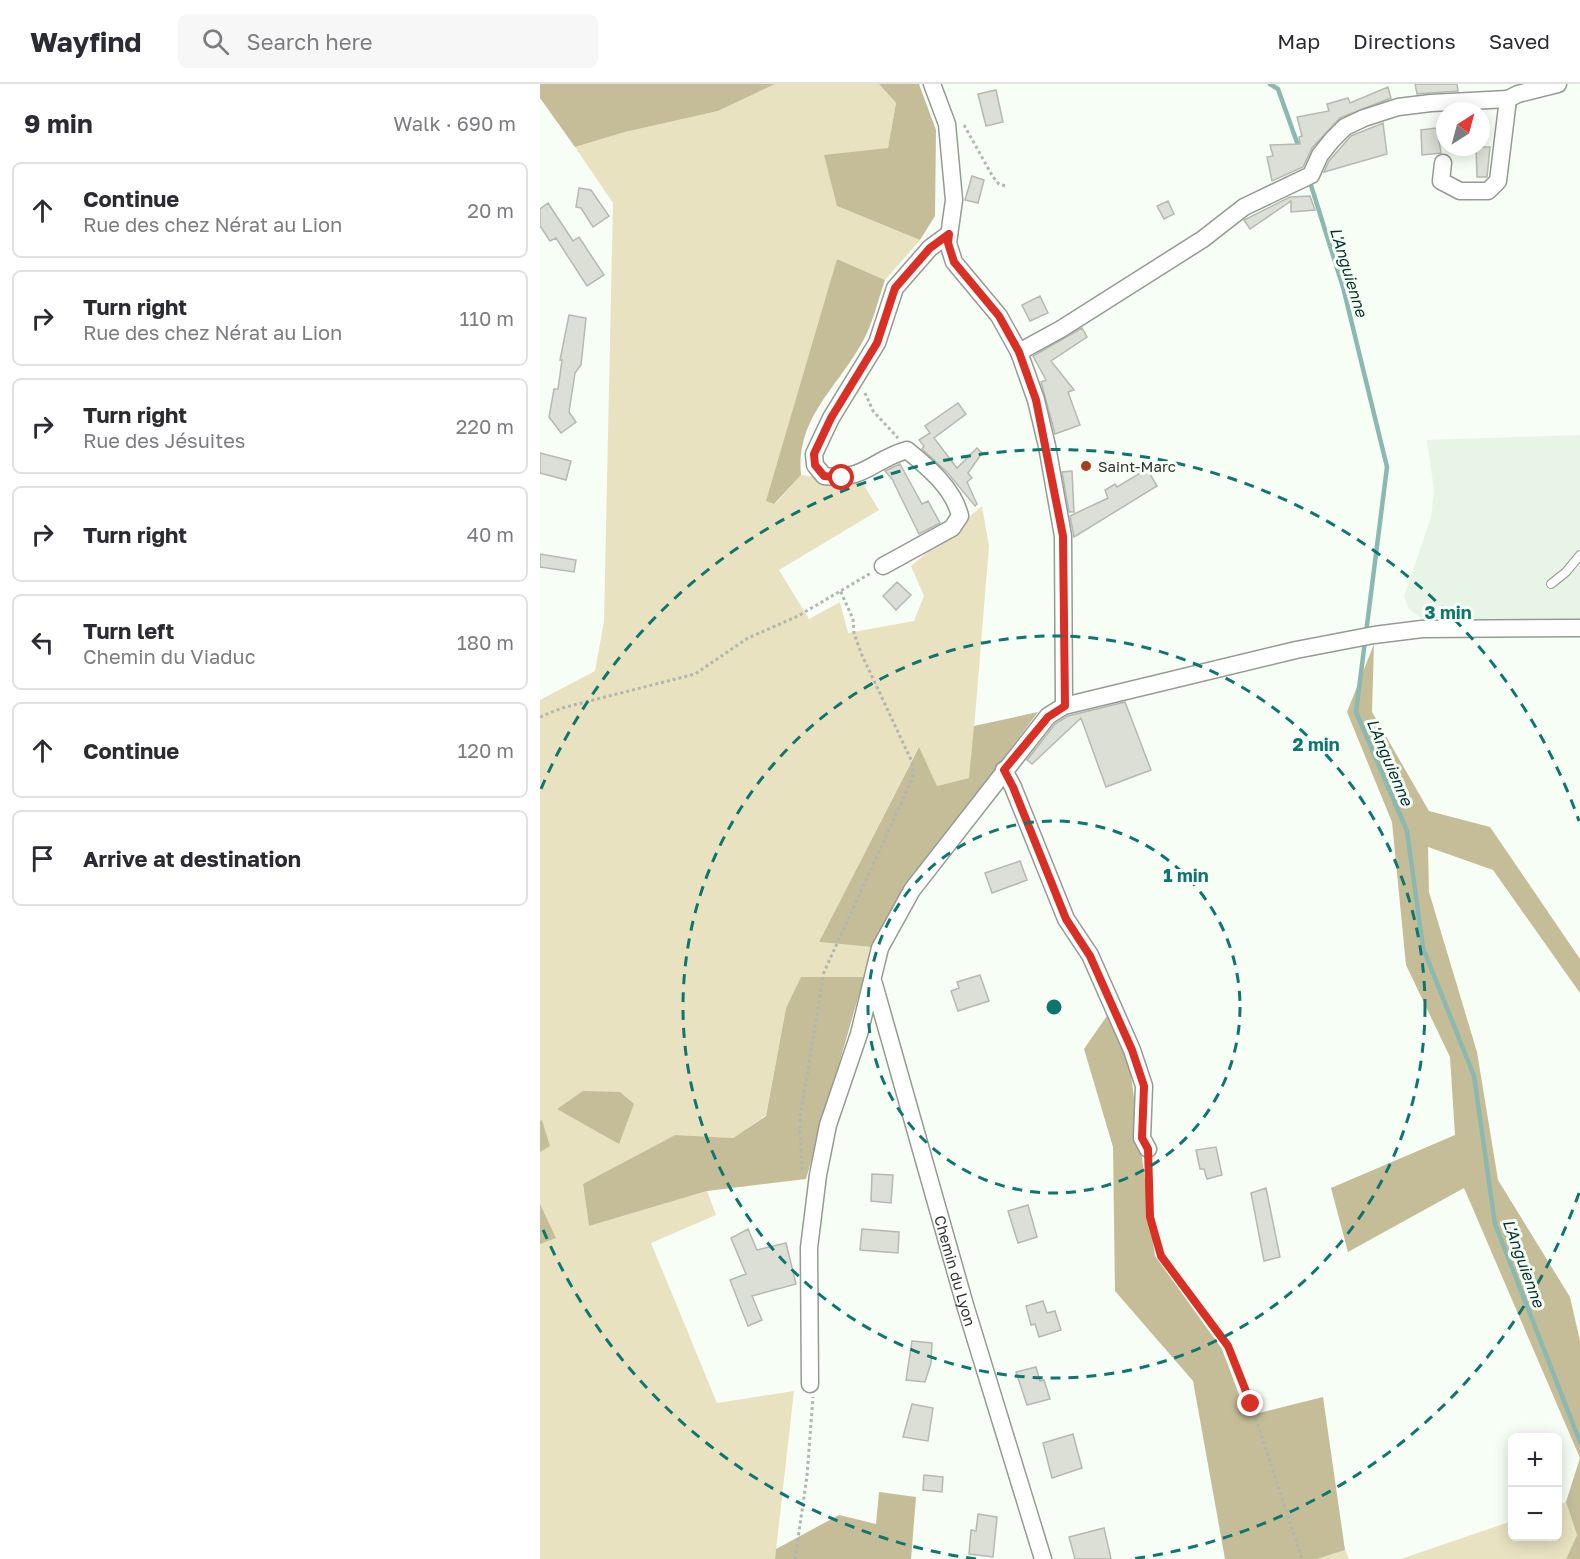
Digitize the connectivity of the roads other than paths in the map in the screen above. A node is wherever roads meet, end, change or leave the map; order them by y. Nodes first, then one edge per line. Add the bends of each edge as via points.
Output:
1 (932, 84) edge
2 (1558, 84) edge
3 (1508, 99) junction
4 (1443, 163) dead end
5 (949, 234) junction
6 (1019, 352) junction
7 (1580, 555) edge
8 (883, 566) road end
9 (1551, 584) dead end
10 (1580, 628) edge
11 (1065, 706) junction
12 (1004, 770) junction
13 (874, 982) junction
14 (1148, 1149) road end
15 (810, 1384) road end
16 (1043, 1559) edge

1 - 5 street via 947,124 954,200
2 - 3 street
3 - 4 street via 1498,181 1488,191 1460,191 1441,181
3 - 6 street via 1398,108 1345,127 1307,177 1244,207 1203,239
5 - 6 street via 954,262 999,316
5 - 8 street via 930,248 895,288 877,343 814,454 815,465 824,476 842,478 857,475 907,450 930,468 958,506 960,516 952,528
6 - 11 street via 1036,400 1063,536
7 - 9 lane
10 - 11 street via 1422,629 1367,636
11 - 12 street via 1048,717
12 - 13 street via 900,909 880,948
12 - 14 street via 1066,919 1090,956 1132,1050 1144,1086 1142,1138
13 - 15 street via 828,1125 818,1177 809,1248
13 - 16 street, Chemin du Lyon via 965,1305

